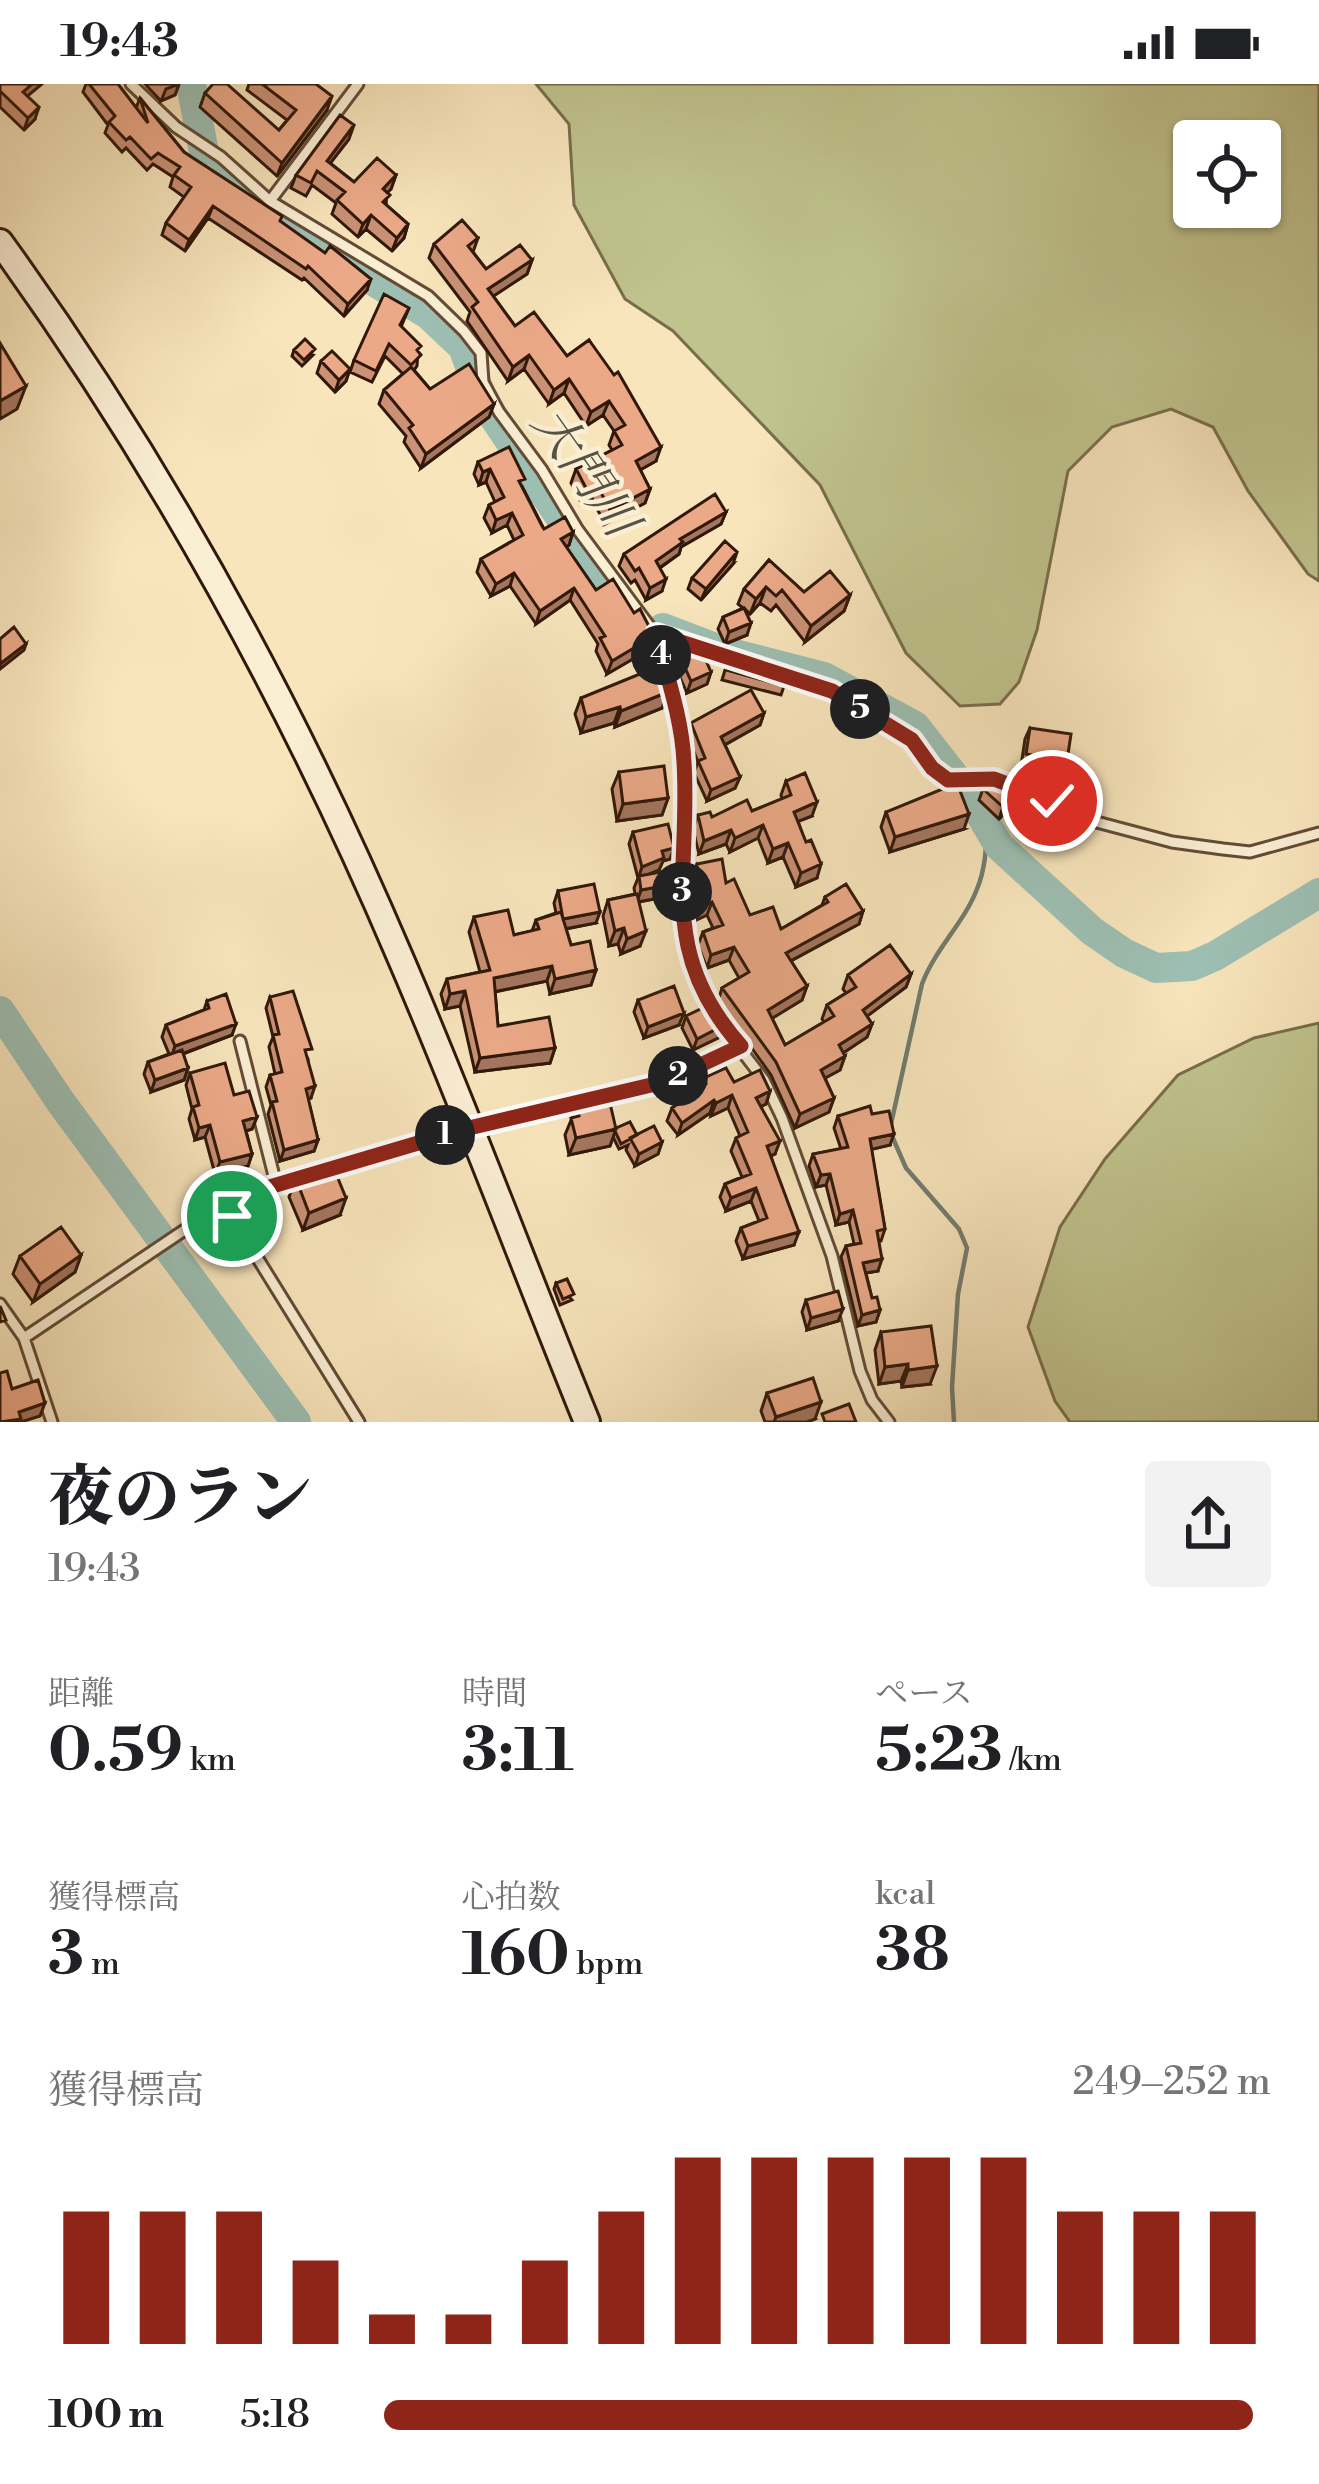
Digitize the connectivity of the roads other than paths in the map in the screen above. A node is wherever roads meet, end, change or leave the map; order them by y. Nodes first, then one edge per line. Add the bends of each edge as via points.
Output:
1 (131, 84) edge
2 (358, 84) edge
3 (270, 201) junction
4 (0, 242) edge
5 (656, 634) junction
6 (1319, 833) edge
7 (240, 1041) dead end
8 (741, 1046) junction
9 (469, 1128) junction
10 (276, 1184) junction
11 (228, 1200) junction
12 (0, 1304) edge
13 (24, 1338) junction
14 (52, 1422) edge
15 (359, 1422) edge
16 (586, 1422) edge
17 (889, 1422) edge

1 - 3 lane
2 - 3 lane
3 - 5 lane via 428,296 464,331 481,353 483,382 499,412
4 - 9 street via 131,438 265,672 400,956
5 - 6 lane via 832,691 912,740 948,780 994,779 1089,820 1172,842 1250,851
5 - 8 lane via 684,762 682,925 698,984
7 - 10 lane
8 - 9 lane via 664,1082
8 - 17 lane via 782,1118 832,1256 860,1371
9 - 10 lane
9 - 16 street
10 - 11 lane
11 - 13 lane
11 - 15 lane
12 - 13 lane
13 - 14 lane

